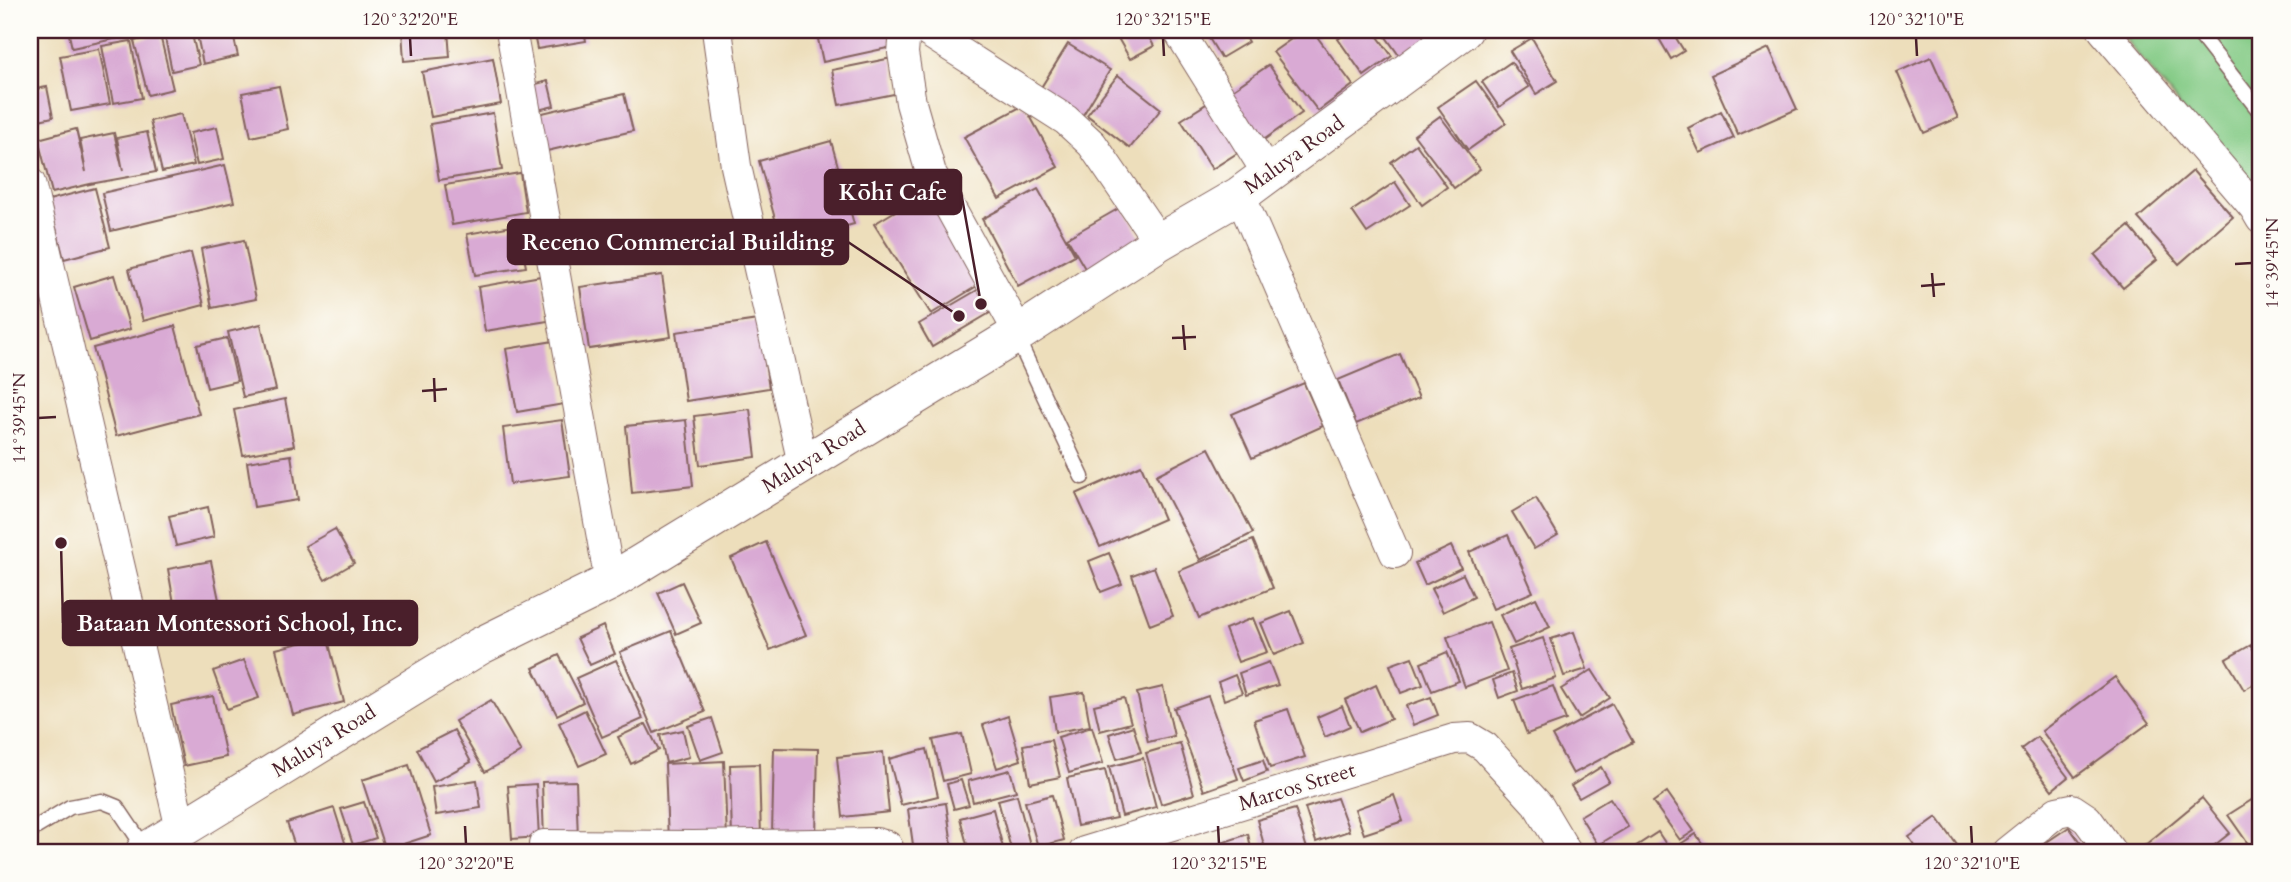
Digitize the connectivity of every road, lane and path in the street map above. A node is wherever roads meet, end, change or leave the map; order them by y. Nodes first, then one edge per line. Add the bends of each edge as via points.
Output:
1 (511, 30) edge
2 (717, 30) edge
3 (908, 30) edge
4 (925, 30) edge
5 (1178, 30) edge
6 (1464, 30) edge
7 (2103, 30) edge
8 (2196, 30) edge
9 (2261, 113) edge
10 (30, 183) edge
11 (1254, 184) junction
12 (2261, 219) edge
13 (1159, 243) junction
14 (1017, 334) junction
15 (803, 464) junction
16 (1083, 477) dead end
17 (1395, 554) dead end
18 (610, 582) junction
19 (181, 829) junction
20 (30, 831) edge
21 (544, 845) dead end
22 (693, 849) edge
23 (145, 851) edge
24 (890, 852) edge
25 (1084, 852) edge
26 (1566, 852) edge
27 (2007, 852) edge
28 (2111, 852) edge

1 - 18 street
2 - 15 street via 736,166
3 - 14 street via 903,53 911,103 931,173
4 - 13 street via 1066,120 1092,144
5 - 11 street
6 - 11 street, Maluya Road
7 - 12 street
8 - 9 lane
10 - 19 street
11 - 13 street, Maluya Road
11 - 17 street
13 - 14 street, Maluya Road
14 - 15 street, Maluya Road
14 - 16 lane
15 - 18 street, Maluya Road
18 - 19 street, Maluya Road via 481,646
19 - 23 street, Maluya Road
20 - 23 lane via 71,807 102,802 117,807
21 - 22 street
22 - 24 street via 877,843
25 - 26 street, Marcos Street via 1454,739 1470,738 1485,747 1538,805
27 - 28 street via 2057,812 2073,809 2087,819

